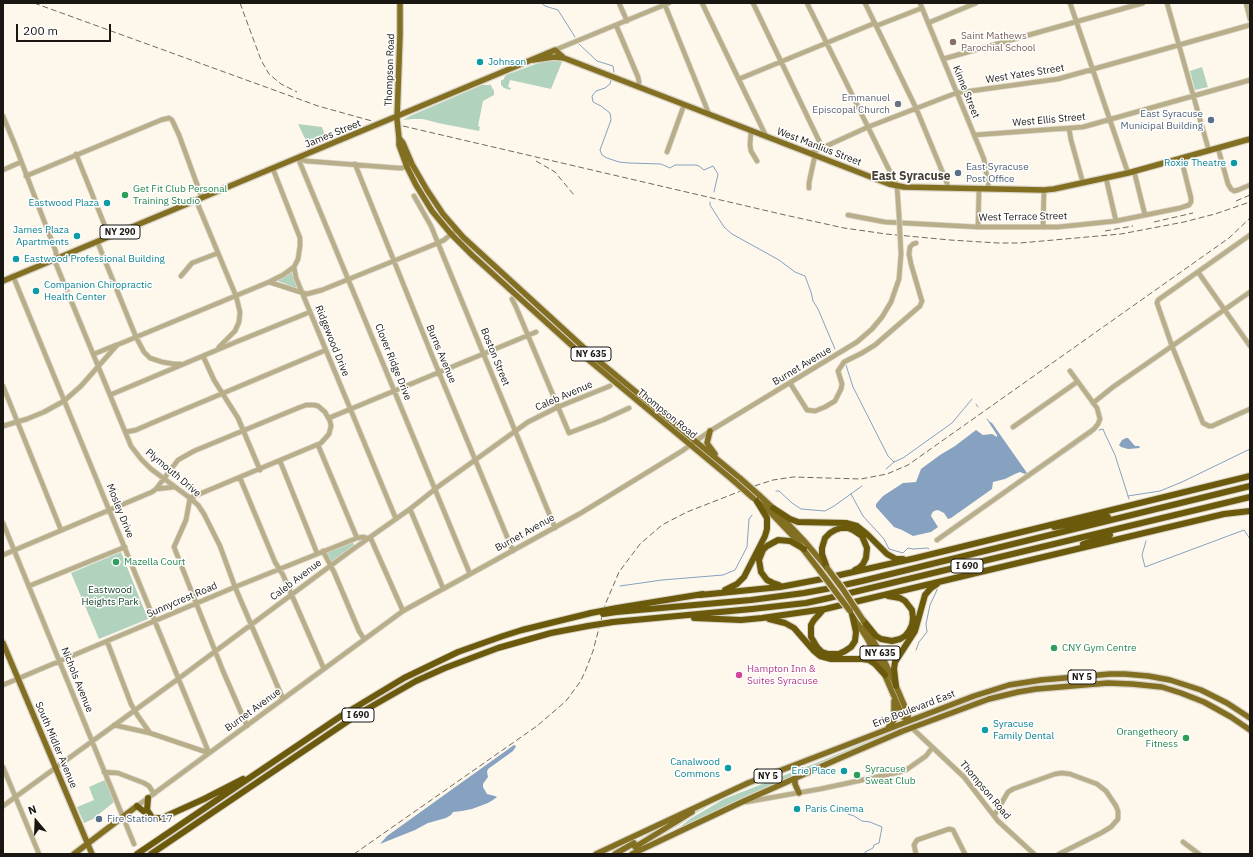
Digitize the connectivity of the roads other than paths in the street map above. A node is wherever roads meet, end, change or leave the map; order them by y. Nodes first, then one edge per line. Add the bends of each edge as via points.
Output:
1 (400, 3) edge
2 (619, 3) edge
3 (702, 3) edge
4 (753, 3) edge
5 (807, 3) edge
6 (865, 3) edge
7 (976, 3) edge
8 (1070, 3) edge
9 (1142, 3) edge
10 (1166, 3) edge
11 (1246, 3) edge
12 (667, 4) edge
13 (921, 5) edge
14 (1250, 18) edge
15 (627, 21) junction
16 (1076, 21) junction
17 (928, 23) junction
18 (876, 24) junction
19 (616, 25) junction
20 (1250, 25) edge
21 (827, 43) junction
22 (1179, 45) junction
23 (555, 50) junction
24 (564, 58) junction
25 (943, 59) junction
26 (533, 60) junction
27 (782, 61) junction
28 (1092, 69) junction
29 (739, 79) junction
30 (1250, 80) edge
31 (638, 87) junction
32 (956, 93) junction
33 (1193, 96) junction
34 (684, 105) junction
35 (916, 108) junction
36 (709, 114) junction
37 (3, 116) edge
38 (397, 117) junction
39 (1110, 120) junction
40 (868, 128) junction
41 (1069, 128) junction
42 (752, 130) junction
43 (974, 135) junction
44 (766, 136) junction
45 (399, 138) junction
46 (1250, 139) edge
47 (822, 147) junction
48 (1218, 148) junction
49 (1209, 150) junction
50 (667, 152) dead end
51 (76, 154) junction
52 (813, 154) junction
53 (298, 158) junction
54 (1181, 158) junction
55 (757, 161) dead end
56 (21, 162) junction
57 (355, 164) junction
58 (412, 164) junction
59 (406, 167) junction
60 (272, 168) junction
61 (3, 170) edge
62 (1134, 171) junction
63 (1128, 173) junction
64 (26, 176) junction
65 (1106, 178) junction
66 (1083, 183) junction
67 (1250, 185) edge
68 (897, 186) junction
69 (809, 188) dead end
70 (948, 188) junction
71 (979, 189) junction
72 (989, 189) junction
73 (1044, 190) junction
74 (414, 196) dead end
75 (202, 198) junction
76 (196, 200) junction
77 (848, 215) dead end
78 (1145, 215) junction
79 (1116, 221) junction
80 (978, 227) junction
81 (1043, 227) junction
82 (456, 230) junction
83 (451, 234) junction
84 (1250, 235) edge
85 (109, 236) junction
86 (97, 241) junction
87 (438, 242) junction
88 (916, 243) dead end
89 (218, 253) junction
90 (56, 258) junction
91 (393, 261) junction
92 (294, 268) junction
93 (1198, 272) junction
94 (13, 276) junction
95 (181, 276) dead end
96 (4, 279) edge
97 (349, 279) junction
98 (269, 282) junction
99 (1250, 292) edge
100 (303, 293) junction
101 (236, 296) junction
102 (512, 299) dead end
103 (1224, 309) junction
104 (310, 312) junction
105 (536, 332) dead end
106 (232, 335) junction
107 (528, 335) junction
108 (136, 337) junction
109 (236, 342) junction
110 (117, 345) junction
111 (1172, 346) junction
112 (1250, 346) edge
113 (217, 350) junction
114 (326, 350) junction
115 (483, 353) junction
116 (94, 354) junction
117 (203, 356) junction
118 (188, 362) junction
119 (165, 363) junction
120 (99, 366) junction
121 (1070, 371) dead end
122 (439, 372) junction
123 (163, 373) junction
124 (1077, 382) junction
125 (790, 383) junction
126 (3, 386) edge
127 (610, 386) dead end
128 (395, 390) junction
129 (223, 394) junction
130 (110, 395) junction
131 (64, 401) junction
132 (1093, 403) junction
133 (558, 407) junction
134 (629, 408) dead end
135 (350, 409) junction
136 (1250, 409) edge
137 (328, 418) junction
138 (17, 422) junction
139 (3, 426) edge
140 (1013, 427) dead end
141 (244, 431) junction
142 (515, 431) junction
143 (710, 431) junction
144 (126, 432) junction
145 (692, 443) junction
146 (318, 445) junction
147 (475, 460) junction
148 (280, 461) junction
149 (724, 465) junction
150 (260, 470) junction
151 (1250, 476) edge
152 (163, 478) junction
153 (240, 478) junction
154 (1250, 486) edge
155 (174, 487) junction
156 (156, 489) junction
157 (435, 489) junction
158 (1250, 497) edge
159 (190, 498) junction
160 (756, 498) junction
161 (1184, 502) junction
162 (773, 508) junction
163 (410, 509) junction
164 (109, 510) junction
165 (1250, 511) edge
166 (396, 519) junction
167 (3, 523) edge
168 (1139, 524) junction
169 (555, 528) junction
170 (61, 530) junction
171 (1012, 534) junction
172 (356, 538) junction
173 (369, 538) junction
174 (937, 540) dead end
175 (125, 547) junction
176 (804, 549) junction
177 (14, 550) junction
178 (323, 551) junction
179 (513, 551) junction
180 (317, 553) junction
181 (3, 555) edge
182 (916, 558) junction
183 (1039, 558) junction
184 (331, 565) junction
185 (280, 568) junction
186 (824, 570) junction
187 (470, 574) junction
188 (848, 574) junction
189 (953, 578) junction
190 (798, 584) junction
191 (29, 586) junction
192 (235, 587) junction
193 (443, 588) junction
194 (292, 594) junction
195 (700, 595) junction
196 (875, 598) junction
197 (196, 604) junction
198 (825, 609) junction
199 (616, 610) junction
200 (403, 611) junction
201 (851, 612) junction
202 (682, 616) junction
203 (762, 618) junction
204 (863, 620) junction
205 (155, 621) junction
206 (251, 624) junction
207 (364, 639) junction
208 (107, 641) junction
209 (3, 644) edge
210 (215, 651) junction
211 (60, 661) junction
212 (324, 669) junction
213 (885, 675) junction
214 (18, 678) junction
215 (178, 679) junction
216 (3, 684) edge
217 (896, 686) junction
218 (1208, 693) junction
219 (893, 695) junction
220 (283, 699) junction
221 (1204, 702) junction
222 (134, 711) junction
223 (1250, 718) edge
224 (909, 724) junction
225 (114, 725) junction
226 (247, 726) junction
227 (886, 730) junction
228 (1250, 730) edge
229 (150, 732) junction
230 (92, 740) junction
231 (932, 748) junction
232 (210, 753) junction
233 (274, 761) junction
234 (3, 767) edge
235 (55, 768) junction
236 (104, 772) junction
237 (795, 779) junction
238 (799, 793) junction
239 (154, 794) junction
240 (16, 797) junction
241 (148, 798) junction
242 (716, 798) junction
243 (742, 802) junction
244 (3, 806) edge
245 (137, 806) junction
246 (994, 816) junction
247 (124, 817) junction
248 (152, 818) junction
249 (1183, 842) dead end
250 (87, 844) junction
251 (134, 844) dead end
252 (635, 848) edge
253 (39, 854) edge
254 (74, 854) edge
255 (92, 854) edge
256 (138, 854) edge
257 (151, 854) edge
258 (596, 854) edge
259 (615, 854) edge
260 (916, 854) edge
261 (965, 854) edge
262 (1034, 854) edge
263 (1059, 854) edge
264 (1199, 854) edge

1 - 38 main road, Thompson Road / NY 635
2 - 15 street
3 - 29 street
4 - 27 street
5 - 21 street
6 - 18 street
7 - 17 street
8 - 16 street
9 - 16 street
10 - 22 street
11 - 14 street
12 - 15 street, James Street
12 - 36 street
13 - 17 street, Kinne Street
13 - 18 street
15 - 19 street, James Street
16 - 25 street
16 - 28 street
17 - 25 street, Kinne Street
18 - 21 street
18 - 35 street
19 - 23 street, James Street
19 - 31 street via 638,77
20 - 22 street, West Yates Street
21 - 27 street
21 - 40 street
22 - 28 street, West Yates Street
22 - 33 street
23 - 24 main road, West Manlius Street
23 - 26 main road, James Street
24 - 26 main road, West Manlius Street / NY 290
24 - 31 main road, West Manlius Street / NY 290
25 - 32 street, Kinne Street
26 - 38 main road, James Street / NY 290
27 - 29 street
27 - 47 street
28 - 32 street, West Yates Street via 1051,81
28 - 39 street
29 - 44 street
30 - 33 street, West Ellis Street
31 - 34 main road, West Manlius Street / NY 290
32 - 35 street, West Yates Street
32 - 43 street, Kinne Street
33 - 39 street, West Ellis Street
33 - 49 street
34 - 36 main road, West Manlius Street / NY 290
34 - 50 street
35 - 40 street, West Yates Street
35 - 70 street
36 - 42 main road, West Manlius Street / NY 290
37 - 56 street, Plymouth Drive
38 - 45 main road, Thompson Road / NY 635
38 - 53 main road, James Street / NY 290
39 - 41 street, West Ellis Street
39 - 63 street
40 - 47 street, West Yates Street
40 - 68 street
41 - 43 street, West Ellis Street
41 - 66 street
42 - 44 main road, West Manlius Street / NY 290
42 - 55 street via 751,151
43 - 72 street, Kinne Street via 984,159
44 - 52 main road, West Manlius Street / NY 290
45 - 58 main road, Thompson Road / NY 635
45 - 59 main road, Thompson Road / NY 635
46 - 48 main road, NY 290
47 - 52 street, West Yates Street
48 - 49 main road, West Manlius Street / NY 290
48 - 67 street via 1231,190
49 - 54 main road, West Manlius Street / NY 290
51 - 64 street
51 - 75 street via 169,118 179,135
51 - 85 street
52 - 68 main road, West Manlius Street / NY 290
52 - 69 street
53 - 57 street via 306,161
53 - 60 main road, James Street / NY 290
53 - 97 street, Clover Ridge Drive
54 - 62 main road, West Manlius Street / NY 290
54 - 78 street, West Terrace Street via 1191,202 1186,206
56 - 61 street
56 - 64 street, Plymouth Drive
57 - 59 street
57 - 91 street, Burns Avenue
58 - 59 street
58 - 82 main road, Thompson Road / NY 635 via 434,201
59 - 83 main road, Thompson Road / NY 635 via 429,205
60 - 75 main road, James Street / NY 290
60 - 92 street via 300,238 298,259
62 - 63 main road, West Manlius Street / NY 290
62 - 78 street
63 - 65 main road, West Manlius Street / NY 290
64 - 90 street, Plymouth Drive via 56,252
65 - 66 main road, West Manlius Street / NY 290
65 - 79 street
66 - 73 main road, West Manlius Street / NY 290
68 - 70 main road, West Manlius Street / NY 290
68 - 125 street, Burnet Avenue, bridge via 901,254 899,278 887,309 877,324 857,342
70 - 71 main road, West Manlius Street / NY 290
71 - 72 main road, West Manlius Street / NY 290
71 - 80 street
72 - 73 main road, West Manlius Street / NY 290
73 - 81 street
74 - 87 street, Boston Street
75 - 76 main road, James Street / NY 290
76 - 85 main road, James Street / NY 290
76 - 89 street
77 - 80 street, West Terrace Street via 885,222
78 - 79 street, West Terrace Street
79 - 81 street, West Terrace Street
80 - 81 street, West Terrace Street
82 - 83 street
82 - 145 main road, Thompson Road / NY 635
83 - 87 street
83 - 145 main road, Thompson Road / NY 635 via 579,352
84 - 93 street
85 - 86 main road, James Street / NY 290
86 - 90 main road, James Street / NY 290
86 - 108 street
87 - 91 street
87 - 115 street, Boston Street
88 - 125 street via 910,247 909,254 922,298 920,306 875,345 844,362 838,371 842,384 839,395 832,403 811,411 807,410
89 - 95 street via 192,263
89 - 101 street
90 - 94 main road, James Street / NY 290
90 - 116 street, Plymouth Drive via 56,264
91 - 97 street
91 - 122 street, Burns Avenue
92 - 98 street
92 - 100 street, Ridgewood Drive
93 - 103 street
93 - 111 street via 1158,300
94 - 96 main road, James Street / NY 290
94 - 131 street, Mosley Drive
97 - 100 street via 312,293
97 - 128 street, Clover Ridge Drive
98 - 100 street
98 - 101 street
99 - 103 street
100 - 104 street, Ridgewood Drive
101 - 106 street via 240,317
101 - 108 street
102 - 107 street
103 - 111 street
103 - 112 street
104 - 109 street
104 - 114 street, Ridgewood Drive
105 - 107 street
106 - 109 street
106 - 113 street
107 - 115 street
107 - 133 street
108 - 110 street
108 - 119 street via 150,358
109 - 113 street
110 - 116 street
110 - 120 street
111 - 132 street
111 - 136 street via 1206,425 1212,426
113 - 117 street
114 - 129 street
114 - 135 street, Ridgewood Drive
115 - 122 street
115 - 142 street, Boston Street
116 - 120 street, Plymouth Drive
117 - 118 street
117 - 129 street
118 - 119 street
118 - 123 street
119 - 123 street
120 - 130 street, Plymouth Drive
120 - 131 street
121 - 124 street
122 - 128 street
122 - 147 street, Burns Avenue
123 - 130 street
124 - 132 street
124 - 140 street
125 - 143 street, Burnet Avenue
126 - 138 street
127 - 133 street, Caleb Avenue
128 - 135 street
128 - 157 street, Clover Ridge Drive
129 - 141 street
129 - 144 street
130 - 144 street, Plymouth Drive
131 - 138 street
131 - 164 street, Mosley Drive
132 - 174 street via 1099,412 1100,420 1094,429
133 - 134 street via 569,433
133 - 142 street, Caleb Avenue
135 - 137 street
135 - 166 street, Ridgewood Drive
137 - 141 street via 318,406 306,405
137 - 146 street via 331,426 329,434
138 - 139 street
138 - 170 street
141 - 150 street
141 - 152 street via 184,456
142 - 147 street, Caleb Avenue
142 - 169 street, Boston Street
143 - 145 street, Burnet Avenue
143 - 149 main road via 707,443
144 - 152 street, Plymouth Drive via 131,446 138,455
145 - 149 main road, Thompson Road / NY 635
145 - 160 main road, Thompson Road / NY 635, bridge
145 - 169 street, Burnet Avenue
146 - 148 street
146 - 172 street
147 - 157 street, Caleb Avenue
147 - 179 street, Burns Avenue
148 - 150 street
148 - 180 street
149 - 160 main road, Thompson Road / NY 635, bridge via 741,479
150 - 153 street
151 - 171 highway
152 - 155 street, Plymouth Drive
152 - 156 street
153 - 159 street
153 - 185 street via 275,562
154 - 161 highway, I 690
155 - 156 street
155 - 159 street, Plymouth Drive
156 - 164 street
157 - 163 street, Caleb Avenue
157 - 187 street, Clover Ridge Drive
158 - 168 highway, I 690
159 - 192 street, Plymouth Drive via 204,514 220,546
159 - 197 street via 186,520 174,547
160 - 162 main road, Thompson Road / NY 635
160 - 176 main road, Thompson Road / NY 635
160 - 195 highway via 767,518 768,528 744,576 729,589
161 - 171 highway
161 - 199 highway, I 690 via 826,589 751,600
162 - 182 highway via 798,522 852,524 860,528 890,556 899,560
162 - 186 main road, Thompson Road / NY 635 via 806,543
163 - 166 street, Caleb Avenue
163 - 193 street
164 - 170 street
164 - 175 street, Mosley Drive
165 - 183 highway via 1224,514
166 - 173 street, Caleb Avenue
167 - 177 street, Nichols Avenue
168 - 183 highway
168 - 202 highway, I 690 via 829,598
169 - 179 street, Burnet Avenue
170 - 177 street
171 - 182 highway
172 - 173 street, Sunnycrest Road
172 - 178 street, Sunnycrest Road
173 - 184 street, Caleb Avenue
173 - 200 street
175 - 191 street
175 - 205 street, Mosley Drive
176 - 186 main road, Thompson Road / NY 635
176 - 190 highway via 790,541 778,540 767,546 759,560 761,572 773,584
177 - 181 street
177 - 191 street, Nichols Avenue
178 - 180 street, Sunnycrest Road
178 - 184 street
179 - 187 street, Burnet Avenue
180 - 185 street, Sunnycrest Road
182 - 188 highway
183 - 189 highway
184 - 194 street, Caleb Avenue
184 - 207 street
185 - 192 street, Sunnycrest Road
185 - 194 street
186 - 188 highway via 822,548 825,538 841,528 859,533 865,541 867,552 859,568
186 - 201 main road, Thompson Road / NY 635, bridge
186 - 204 main road, Thompson Road / NY 635, bridge via 842,588
187 - 193 street, Burnet Avenue
188 - 190 highway
189 - 196 highway
189 - 217 highway via 931,588 926,595 916,631 895,662
190 - 195 highway
191 - 211 street, Nichols Avenue
192 - 197 street, Sunnycrest Road
192 - 206 street, Plymouth Drive
193 - 200 street, Burnet Avenue
194 - 206 street, Caleb Avenue
194 - 212 street
195 - 199 highway
196 - 198 highway
196 - 204 highway via 895,596 905,601 912,610 911,628 900,639 888,641 876,636
197 - 205 street, Sunnycrest Road
197 - 210 street
198 - 201 highway via 811,625 811,637 817,648 828,654 839,654 851,647 855,641 856,632
198 - 203 highway
199 - 233 highway, I 690, bridge via 559,620 458,652 375,694
200 - 207 street, Burnet Avenue
201 - 213 main road, Thompson Road / NY 635
202 - 203 highway via 741,620
202 - 257 highway, I 690, bridge via 613,622 551,633 498,648 445,668 416,681 360,713
203 - 213 highway via 774,619 794,628 814,651 825,658 869,660
204 - 217 main road, Thompson Road / NY 635
205 - 208 street, Sunnycrest Road
205 - 215 street, Mosley Drive
206 - 210 street, Caleb Avenue
206 - 220 street, Plymouth Drive
207 - 212 street, Burnet Avenue
208 - 211 street, Sunnycrest Road
208 - 222 street
209 - 214 main road, South Midler Avenue
210 - 215 street, Caleb Avenue
210 - 226 street
211 - 214 street, Sunnycrest Road
211 - 230 street, Nichols Avenue
212 - 220 street, Burnet Avenue
213 - 219 main road, Thompson Road / NY 635
214 - 216 street, Sunnycrest Road
214 - 235 main road, South Midler Avenue
215 - 222 street, Caleb Avenue
215 - 232 street, Mosley Drive
217 - 224 main road, Thompson Road / NY 635 via 908,714
218 - 221 street
218 - 223 main road, Erie Boulevard East / NY 5
218 - 224 main road, Erie Boulevard East / NY 5 via 1170,680 1141,675 1110,674 1041,680 988,691
219 - 224 main road, Thompson Road / NY 635 via 902,717
219 - 227 main road via 894,720
220 - 226 street, Burnet Avenue
221 - 224 main road, Erie Boulevard East / NY 5 via 1162,687 1108,683 1028,690 999,696
221 - 228 main road, Erie Boulevard East / NY 5
222 - 225 street, Caleb Avenue
222 - 229 street
224 - 227 main road, Erie Boulevard East / NY 5
224 - 231 street, Thompson Road
224 - 237 main road, Erie Boulevard East / NY 5
225 - 229 street
225 - 230 street, Caleb Avenue
226 - 232 street, Burnet Avenue
227 - 242 main road, Erie Boulevard East / NY 5 via 748,783
229 - 232 street
230 - 235 street, Caleb Avenue
230 - 236 street, Nichols Avenue
231 - 238 street via 926,756 906,770
231 - 246 street, Thompson Road via 964,777
232 - 239 street, Burnet Avenue
233 - 248 highway via 204,799 159,819
233 - 256 highway, I 690
234 - 240 street
235 - 240 street, Caleb Avenue
235 - 250 main road, South Midler Avenue
236 - 239 street via 144,783
236 - 247 street, Nichols Avenue
237 - 238 main road
237 - 243 main road, Erie Boulevard East / NY 5
238 - 243 street
239 - 241 street, Burnet Avenue
240 - 244 street, Caleb Avenue
240 - 253 street
241 - 245 street, Burnet Avenue
241 - 248 highway via 147,810
242 - 252 main road
242 - 252 main road, Erie Boulevard East / NY 5
243 - 252 main road, Erie Boulevard East / NY 5
245 - 247 main road, Burnet Avenue
245 - 248 highway
246 - 262 street, Thompson Road
246 - 263 street via 1008,792 1055,774 1070,774 1097,784 1106,791 1116,806 1118,821 1092,839
247 - 250 main road, Burnet Avenue
247 - 251 street, Nichols Avenue
249 - 264 street
250 - 254 main road, Burnet Avenue
250 - 255 main road, South Midler Avenue
252 - 258 main road, Erie Boulevard East / NY 5
252 - 259 main road
260 - 261 street via 914,845 917,840 949,828 953,830

